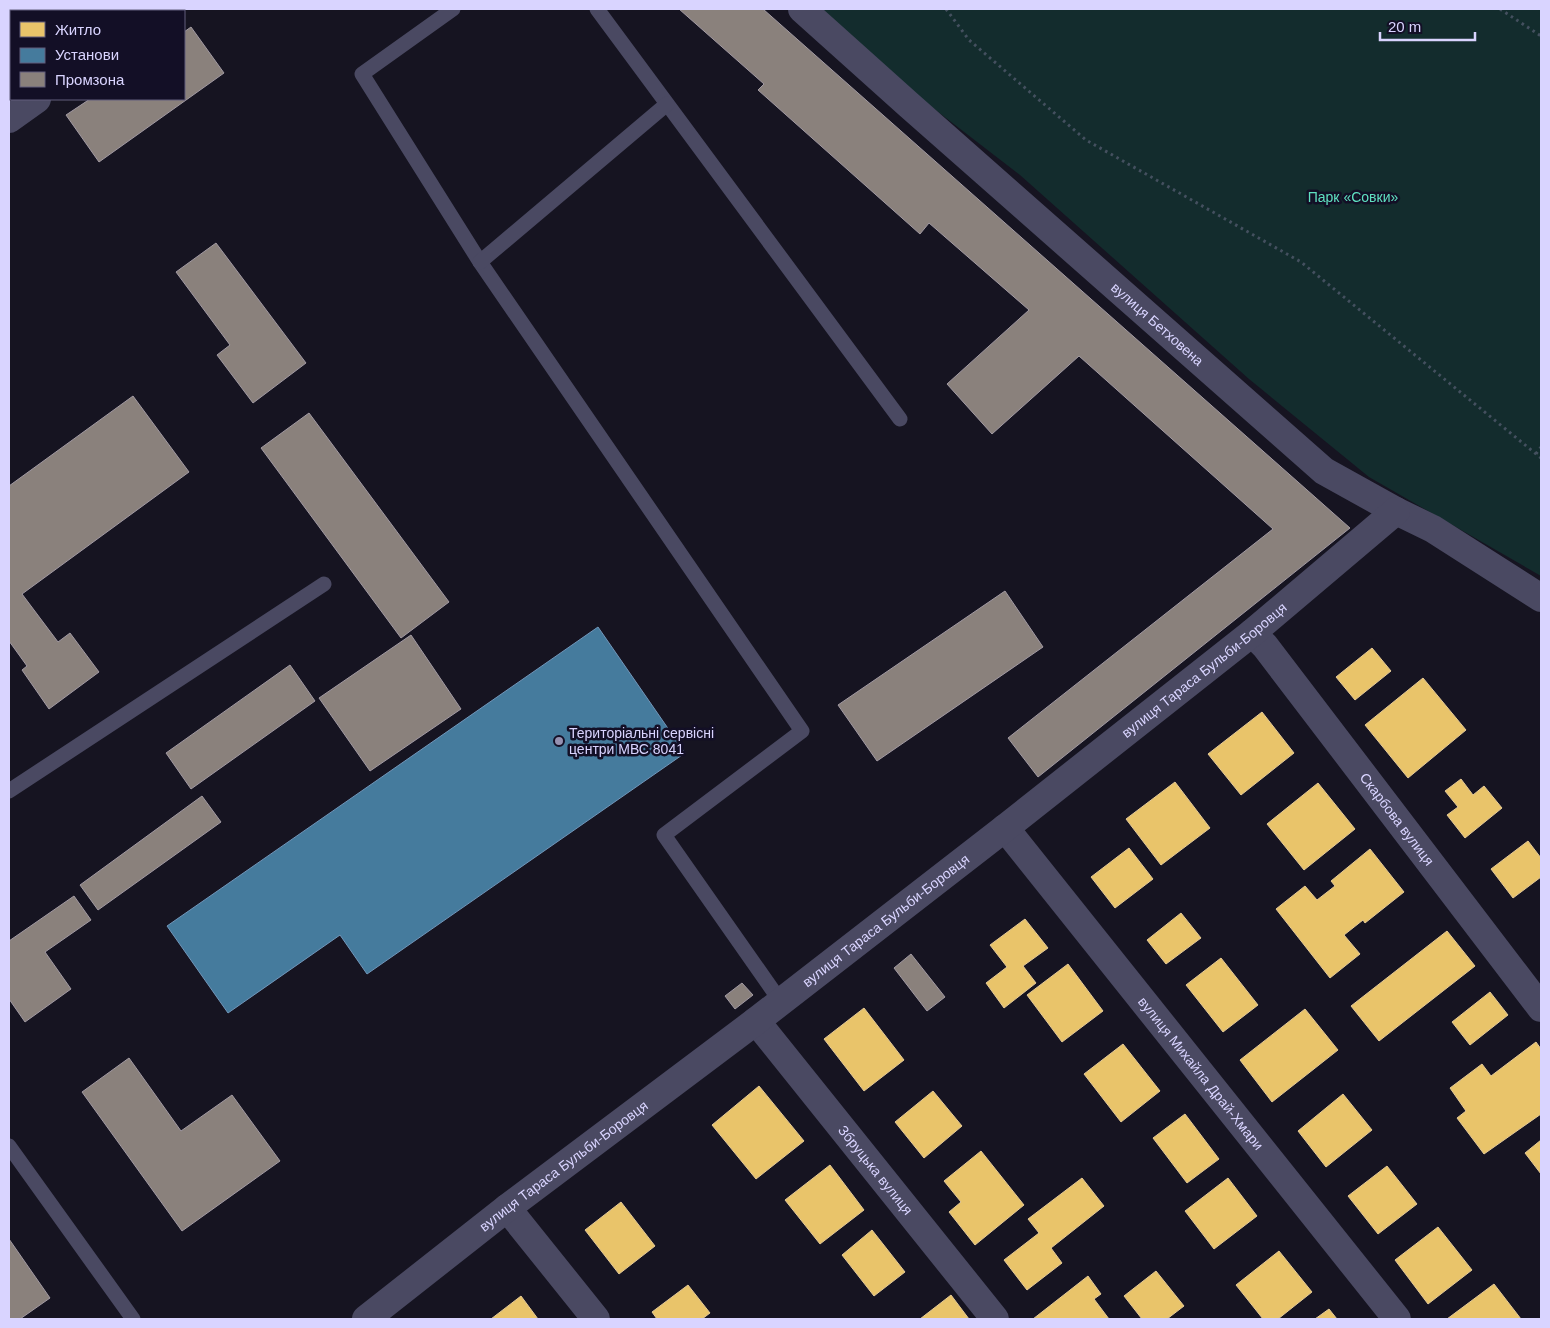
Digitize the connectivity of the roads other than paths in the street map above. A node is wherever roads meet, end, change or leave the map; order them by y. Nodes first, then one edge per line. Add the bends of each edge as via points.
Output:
1 (453, 9) edge
2 (597, 9) edge
3 (802, 9) edge
4 (35, 100) edge
5 (667, 104) junction
6 (9, 119) edge
7 (480, 262) junction
8 (900, 419) dead end
9 (1396, 511) junction
10 (324, 584) dead end
11 (1541, 598) edge
12 (1252, 633) junction
13 (9, 791) edge
14 (1005, 828) junction
15 (781, 1002) junction
16 (1541, 1008) edge
17 (756, 1021) junction
18 (9, 1146) edge
19 (507, 1208) junction
20 (133, 1319) edge
21 (366, 1319) edge
22 (596, 1319) edge
23 (995, 1319) edge
24 (1397, 1319) edge

1 - 7 lane via 362,74
2 - 5 lane
3 - 9 street, вулиця Бетховена via 1324,471
4 - 6 street
5 - 7 lane
5 - 8 lane
7 - 15 lane via 802,731 664,835
9 - 11 street, вулиця Бетховена via 1433,529
9 - 12 street, вулиця Тараса Бульби-Боровця
10 - 13 lane
12 - 14 street, вулиця Тараса Бульби-Боровця
12 - 16 street, Скарбова вулиця
14 - 15 street, вулиця Тараса Бульби-Боровця
14 - 24 street, вулиця Михайла Драй-Хмари
15 - 17 street, вулиця Тараса Бульби-Боровця
17 - 19 street, вулиця Тараса Бульби-Боровця
17 - 23 street, Збруцька вулиця
18 - 20 lane
19 - 21 street, вулиця Тараса Бульби-Боровця
19 - 22 street

